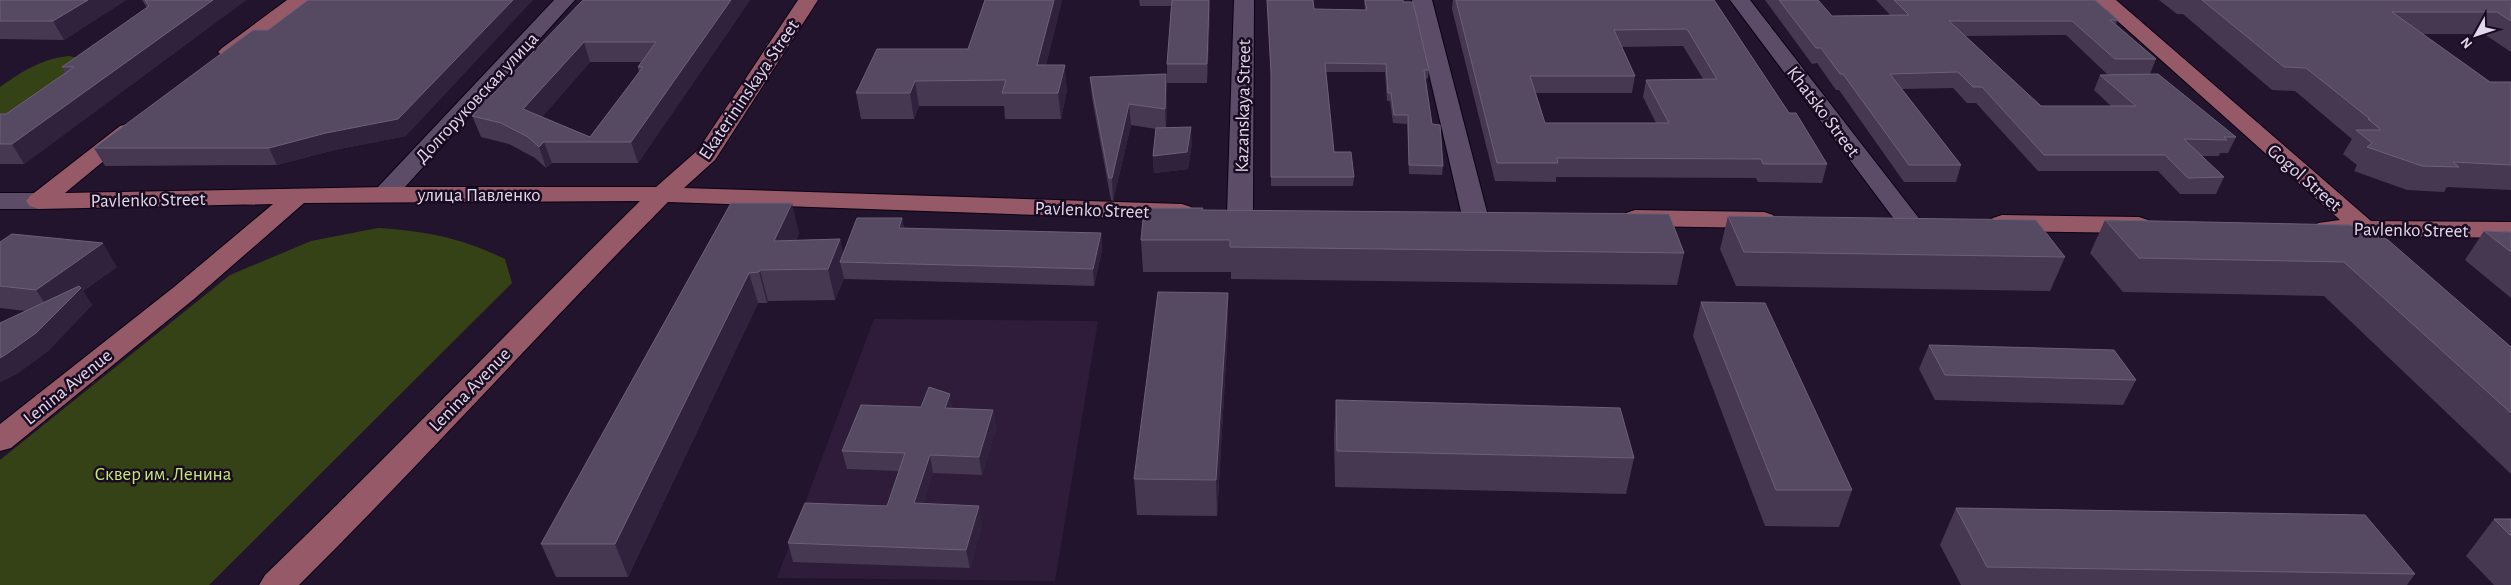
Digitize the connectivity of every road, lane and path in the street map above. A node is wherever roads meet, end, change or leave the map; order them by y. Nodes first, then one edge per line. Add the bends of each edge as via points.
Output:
1 (300, 0) edge
2 (565, 0) edge
3 (808, 0) edge
4 (1244, 0) edge
5 (1422, 0) edge
6 (1740, 0) edge
7 (2104, 0) edge
8 (211, 66) edge
9 (141, 121) edge
10 (385, 194) junction
11 (662, 194) junction
12 (296, 197) junction
13 (0, 202) edge
14 (39, 202) junction
15 (1232, 212) joint
16 (1475, 216) edge
17 (1609, 218) edge
18 (1783, 220) edge
19 (1880, 222) edge
20 (1919, 222) joint
21 (1977, 223) edge
22 (2166, 226) edge
23 (2305, 228) edge
24 (2365, 228) junction
25 (2511, 230) edge
26 (2396, 254) edge
27 (0, 440) edge
28 (277, 585) edge

1 - 8 main road
2 - 10 street, Долгоруковская улица
3 - 11 main road, Ekaterininskaya Street via 707,155
4 - 15 street, Kazanskaya Street
5 - 16 street
6 - 20 street, Khatsko Street
7 - 24 main road, Gogol Street
9 - 14 main road
10 - 11 main road, улица Павленко
10 - 12 main road, улица Павленко
11 - 15 main road, Pavlenko Street
11 - 28 main road, Lenina Avenue
12 - 14 main road, Pavlenko Street
12 - 27 main road, Lenina Avenue via 184,293
13 - 14 street, Pavlenko Street
17 - 18 main road
19 - 20 main road
21 - 22 main road
23 - 24 main road, Pavlenko Street
24 - 25 main road, Pavlenko Street
24 - 26 main road, Gogol Street

